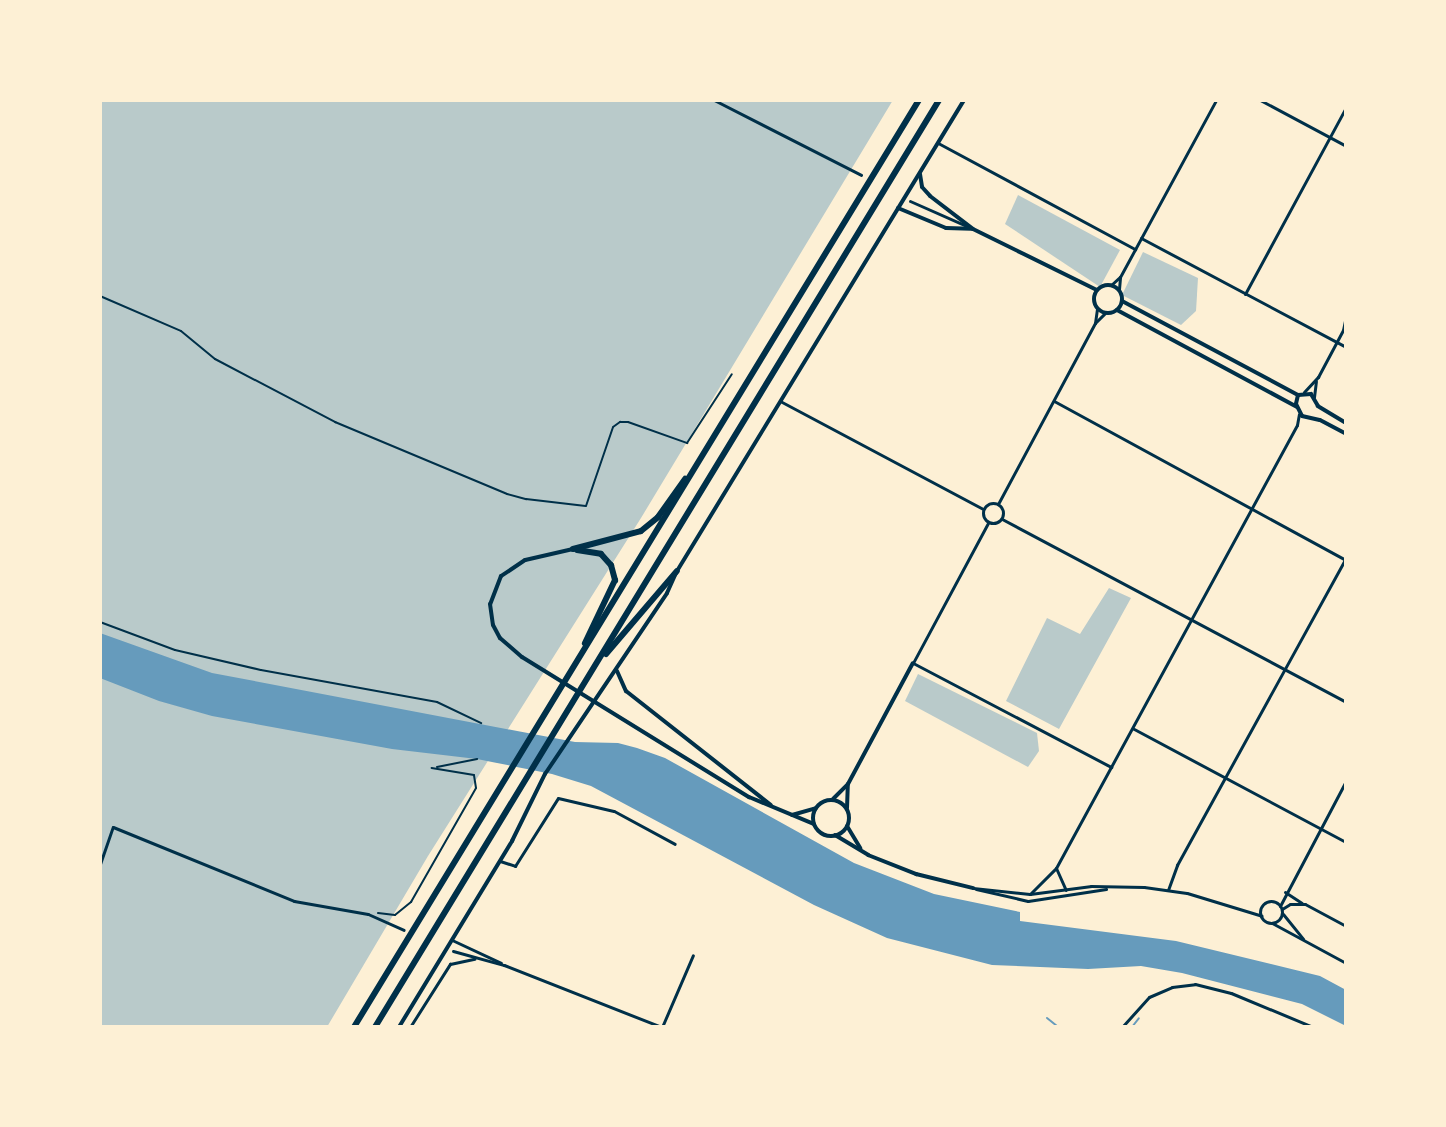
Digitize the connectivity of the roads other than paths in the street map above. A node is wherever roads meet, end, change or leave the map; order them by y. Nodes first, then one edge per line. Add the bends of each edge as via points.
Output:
1 (714, 100) edge
2 (919, 100) edge
3 (939, 100) edge
4 (964, 100) edge
5 (1216, 100) edge
6 (1260, 100) edge
7 (1346, 107) edge
8 (1330, 137) junction
9 (938, 143) junction
10 (1346, 146) edge
11 (920, 172) junction
12 (861, 175) dead end
13 (910, 201) dead end
14 (898, 208) junction
15 (973, 229) junction
16 (1141, 238) junction
17 (1135, 249) junction
18 (1120, 277) junction
19 (1111, 285) junction
20 (1085, 287) junction
21 (1119, 289) junction
22 (1097, 290) junction
23 (1245, 294) junction
24 (1094, 297) junction
25 (1122, 301) junction
26 (1097, 308) junction
27 (1117, 310) junction
28 (1105, 313) junction
29 (1346, 316) edge
30 (1095, 323) junction
31 (1344, 329) edge
32 (1336, 342) junction
33 (1346, 347) edge
34 (1318, 377) junction
35 (1301, 394) junction
36 (1314, 397) junction
37 (780, 401) junction
38 (1054, 401) junction
39 (1318, 406) junction
40 (1298, 410) junction
41 (1308, 417) junction
42 (1346, 423) edge
43 (1297, 425) junction
44 (1346, 434) edge
45 (690, 474) junction
46 (998, 504) junction
47 (983, 509) junction
48 (1252, 509) junction
49 (1002, 519) junction
50 (988, 523) junction
51 (573, 549) junction
52 (1346, 560) edge
53 (677, 571) junction
54 (1191, 620) junction
55 (603, 656) junction
56 (579, 657) junction
57 (913, 663) junction
58 (617, 669) junction
59 (1285, 670) junction
60 (1346, 702) edge
61 (1133, 728) junction
62 (1111, 767) junction
63 (1226, 777) junction
64 (1346, 781) edge
65 (848, 784) junction
66 (832, 800) junction
67 (816, 808) junction
68 (847, 808) junction
69 (779, 811) junction
70 (792, 815) junction
71 (814, 824) junction
72 (847, 826) junction
73 (1320, 828) junction
74 (835, 835) junction
75 (1346, 842) edge
76 (675, 844) dead end
77 (868, 855) junction
78 (500, 861) junction
79 (100, 864) edge
80 (1056, 868) junction
81 (973, 888) junction
82 (1110, 888) junction
83 (1168, 890) junction
84 (1066, 891) junction
85 (1030, 894) junction
86 (1284, 894) junction
87 (1272, 902) junction
88 (1305, 904) junction
89 (1262, 908) junction
90 (1281, 909) junction
91 (1249, 910) junction
92 (1262, 916) junction
93 (1272, 923) junction
94 (1346, 926) edge
95 (404, 930) dead end
96 (452, 940) junction
97 (1306, 942) junction
98 (453, 951) dead end
99 (693, 955) dead end
100 (480, 958) junction
101 (1346, 963) edge
102 (504, 965) junction
103 (424, 986) junction
104 (424, 1004) junction
105 (354, 1027) edge
106 (375, 1027) edge
107 (399, 1027) edge
108 (410, 1027) edge
109 (662, 1027) edge
110 (1122, 1027) edge
111 (1313, 1027) edge

1 - 12 street
2 - 45 highway
3 - 55 highway
4 - 9 street
5 - 16 street
6 - 8 street
7 - 8 street
8 - 10 street
8 - 23 street
9 - 11 street
9 - 17 street
11 - 14 street
11 - 15 street via 930,196
13 - 15 street
14 - 15 street via 946,228
14 - 37 street
15 - 20 street
16 - 17 street
16 - 23 street
17 - 18 street
18 - 19 street
18 - 21 street
19 - 21 street
19 - 22 street
20 - 22 street
20 - 24 street
21 - 25 street
22 - 24 street
23 - 32 street
24 - 26 street
25 - 27 street
25 - 35 street
26 - 28 street
26 - 30 street
27 - 28 street
27 - 40 street
28 - 30 street
29 - 31 street
30 - 38 street
31 - 32 street
32 - 33 street
32 - 34 street
34 - 35 street
34 - 36 street
35 - 36 street
35 - 40 street
36 - 39 street
37 - 47 street
37 - 53 street
38 - 46 street
38 - 48 street
39 - 41 street
39 - 42 street
40 - 41 street
40 - 43 street
41 - 43 street
41 - 44 street
43 - 48 street
45 - 51 highway via 641,531
45 - 56 highway
46 - 47 street
46 - 49 street
47 - 50 street
48 - 52 street
48 - 54 street
49 - 50 street
49 - 54 street
50 - 57 street
51 - 56 highway via 601,554 615,580
51 - 69 street via 525,560 496,583 490,604 500,638 522,657
52 - 59 street
53 - 55 highway
53 - 58 street
54 - 59 street
54 - 61 street
55 - 106 highway
56 - 105 highway
57 - 62 street
57 - 65 street
58 - 69 street via 626,691
58 - 78 street via 545,774
59 - 60 street
59 - 63 street
61 - 62 street
61 - 63 street
62 - 80 street
63 - 73 street
63 - 83 street
64 - 73 street
65 - 66 street
65 - 68 street
66 - 67 street
66 - 68 street
67 - 70 street
67 - 71 street
68 - 72 street
69 - 70 street
70 - 71 street
71 - 74 street via 825,835
72 - 74 street
72 - 77 street
73 - 75 street
73 - 86 street
74 - 77 street
76 - 78 street via 614,811 558,798 515,866
77 - 81 street
78 - 96 street
79 - 95 street via 113,827 294,901 368,914
80 - 84 street
80 - 85 street
81 - 82 street via 1028,901
81 - 85 street
82 - 83 street
82 - 84 street
83 - 91 street
84 - 85 street
86 - 87 street
86 - 88 street
86 - 90 street
87 - 89 street
87 - 90 street
88 - 90 street
88 - 94 street
89 - 91 street
89 - 92 street
90 - 93 street
90 - 97 street
91 - 92 street
92 - 93 street
93 - 97 street
96 - 102 street
96 - 103 street
97 - 101 street
98 - 100 street
99 - 109 street
100 - 102 street
100 - 104 street via 450,964
102 - 109 street
103 - 104 street
103 - 107 street
104 - 108 street
110 - 111 street via 1149,997 1195,984

